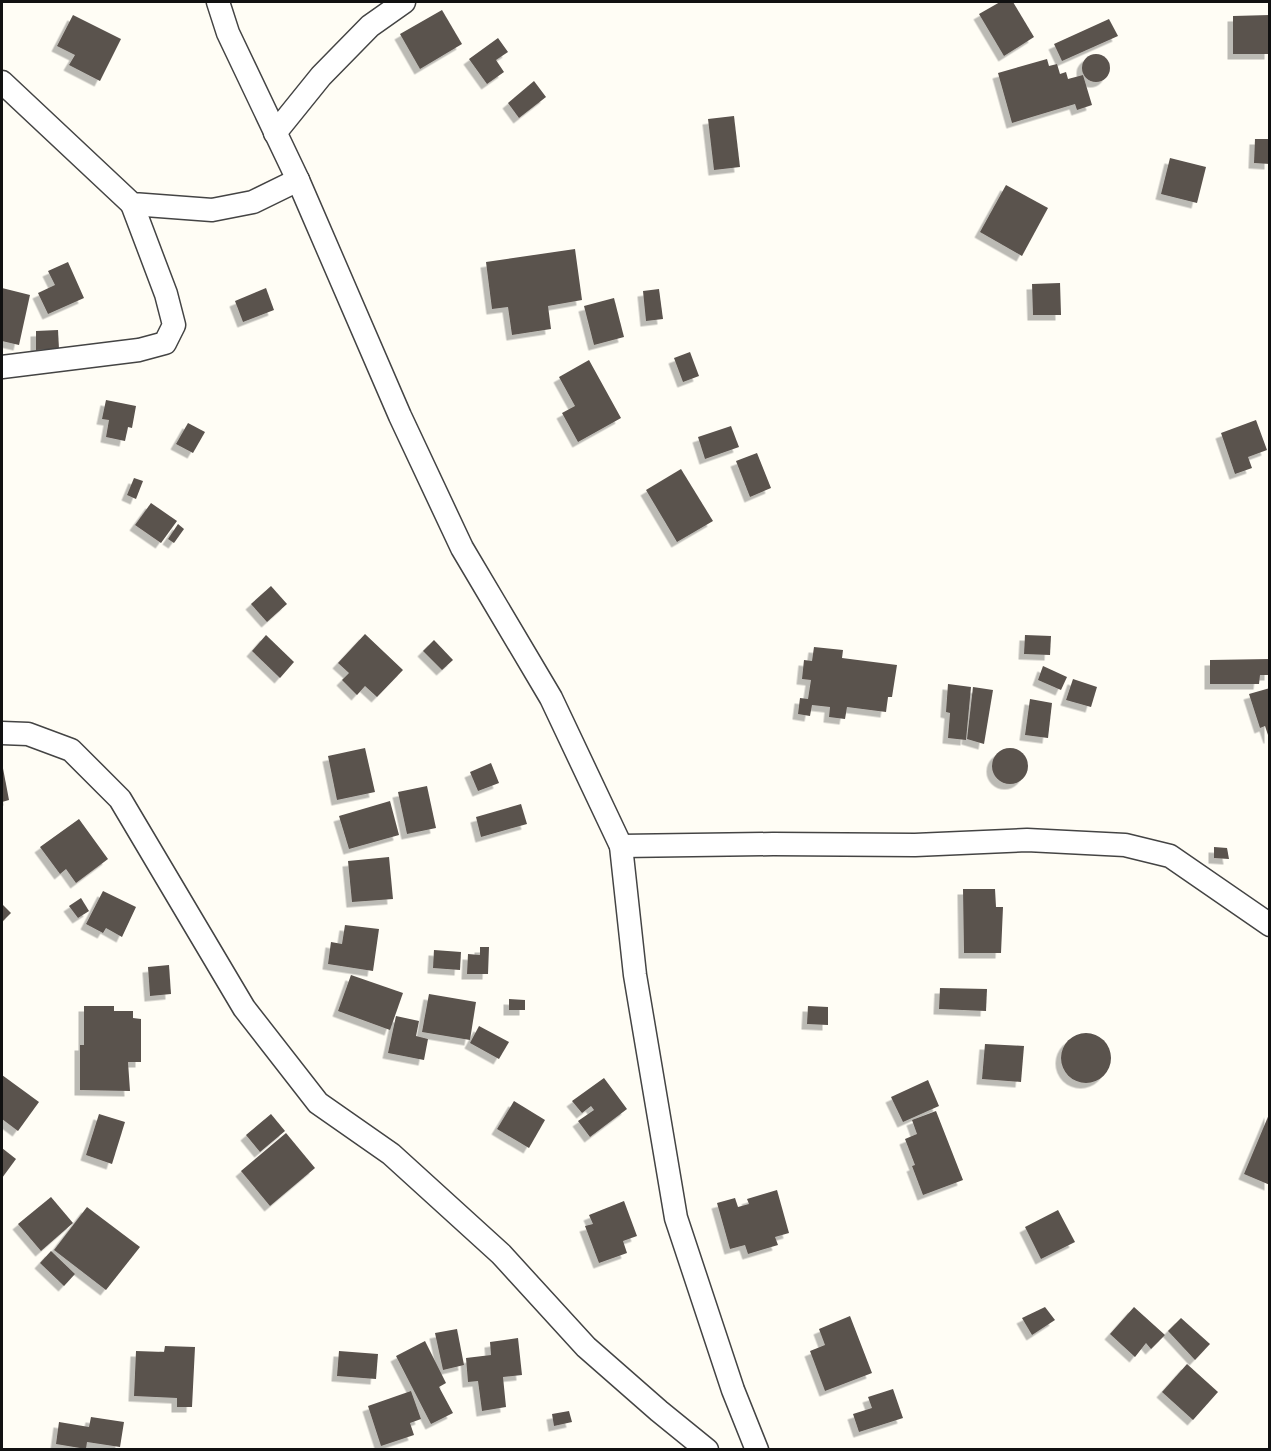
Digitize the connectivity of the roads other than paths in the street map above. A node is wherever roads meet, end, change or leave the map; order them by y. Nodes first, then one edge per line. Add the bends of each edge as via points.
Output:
1 (218, 2) edge
2 (404, 2) edge
3 (2, 82) edge
4 (275, 133) junction
5 (298, 180) junction
6 (132, 204) junction
7 (2, 366) edge
8 (2, 733) edge
9 (621, 846) junction
10 (1269, 925) edge
11 (707, 1449) edge
12 (757, 1449) edge

1 - 4 street via 228,33
2 - 4 street via 370,26 321,76
3 - 6 street
4 - 5 street
5 - 6 street via 253,201 212,210
5 - 9 street via 462,548 551,698
6 - 7 street via 174,325 165,343 139,350
8 - 11 street via 28,734 71,750 120,799 244,1008 318,1103 391,1154 501,1254 586,1347
9 - 10 street via 915,845 1027,840 1125,845 1170,856
9 - 12 street via 635,975 676,1218

